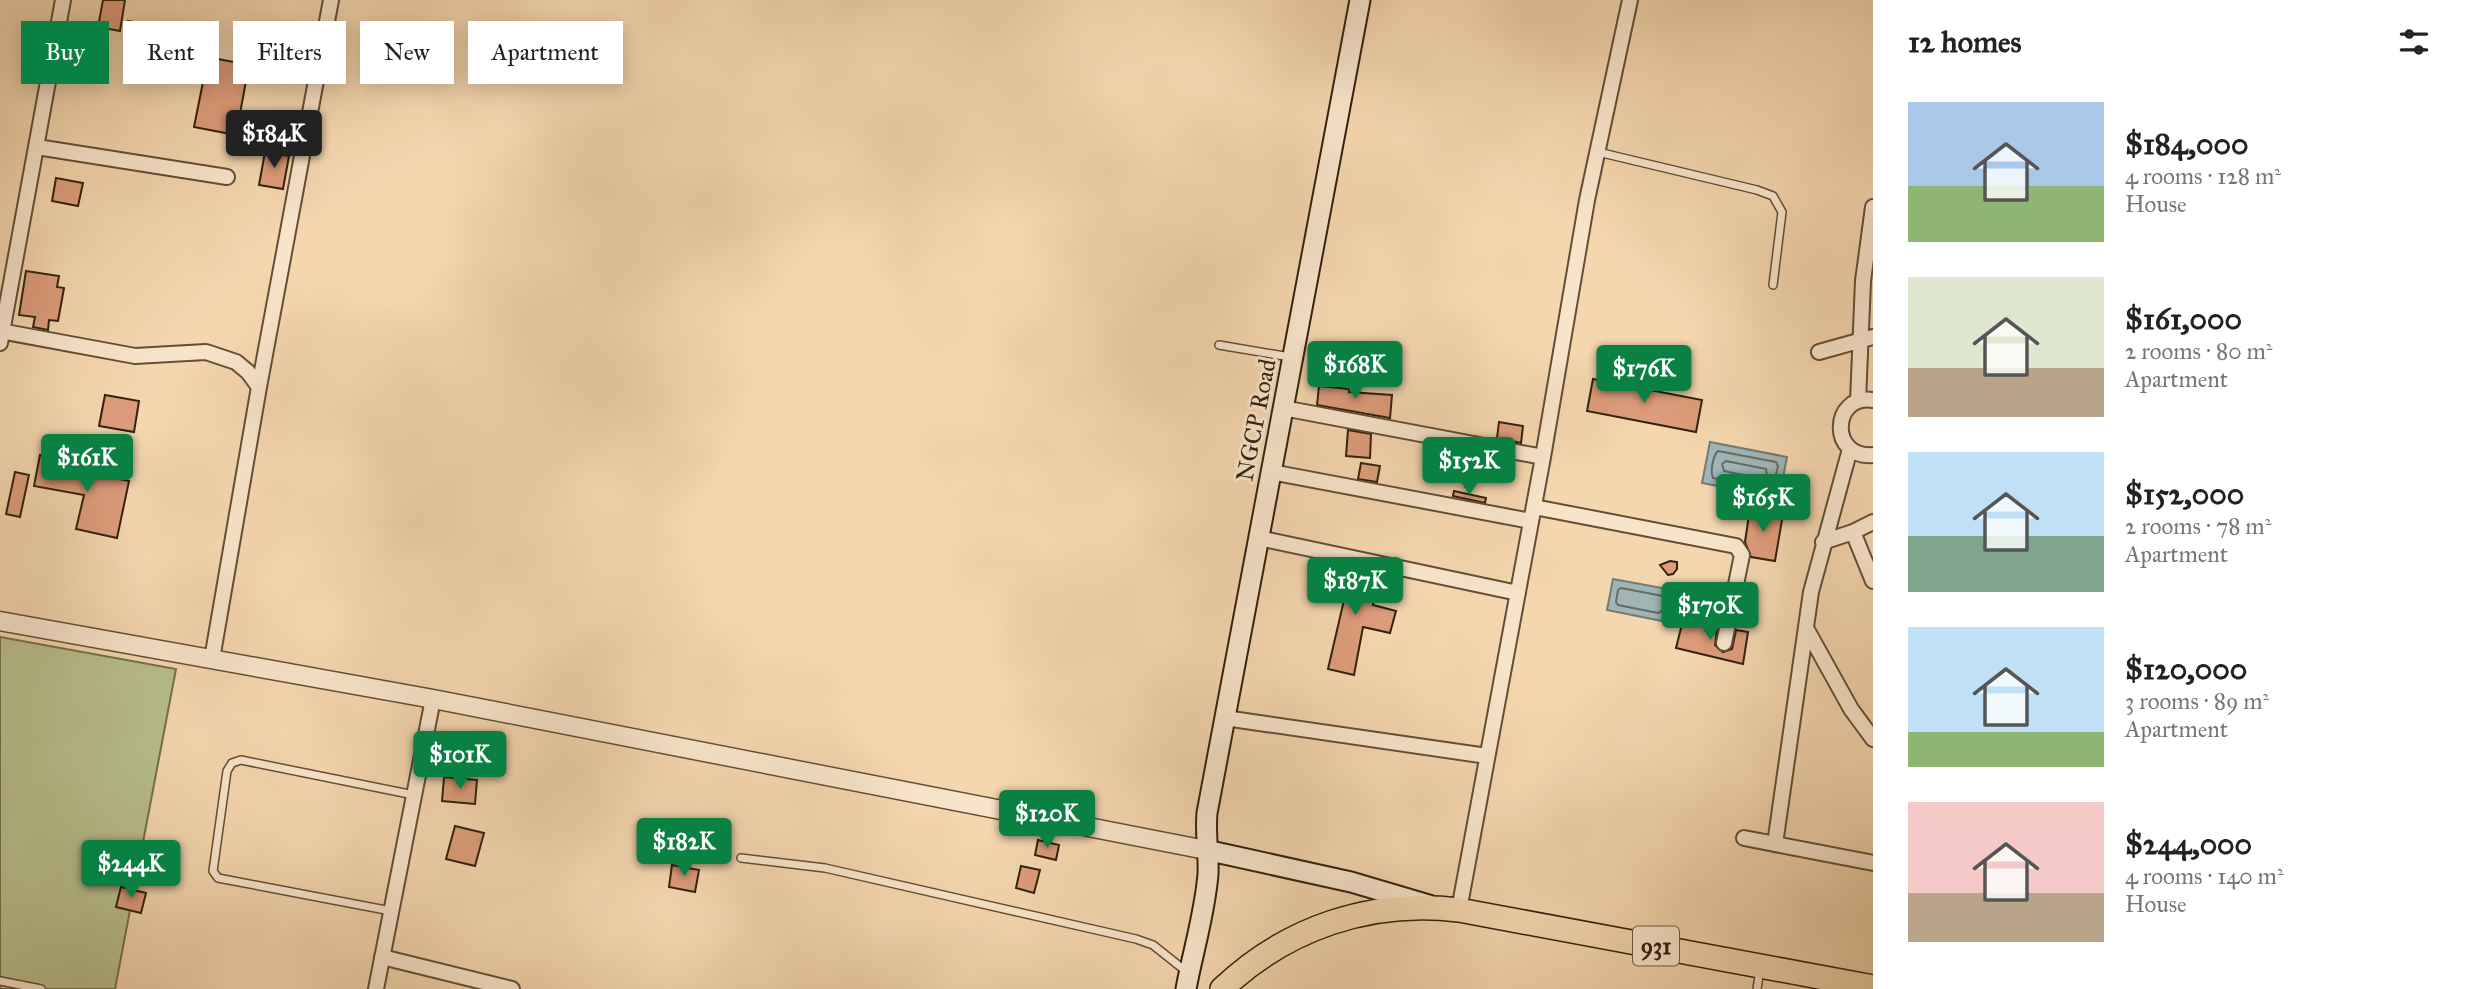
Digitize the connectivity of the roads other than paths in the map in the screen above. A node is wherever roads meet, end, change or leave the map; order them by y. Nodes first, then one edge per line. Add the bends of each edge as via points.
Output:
1 (62, 0) edge
2 (331, 0) edge
3 (1360, 0) edge
4 (1630, 0) edge
5 (37, 147) junction
6 (1597, 152) junction
7 (227, 177) dead end
8 (1873, 207) edge
9 (1773, 285) dead end
10 (1, 335) edge
11 (1866, 338) edge
12 (1219, 345) dead end
13 (1819, 352) dead end
14 (1292, 358) junction
15 (259, 387) junction
16 (1866, 400) edge
17 (1283, 408) junction
18 (1850, 449) junction
19 (1873, 455) edge
20 (1543, 457) junction
21 (1271, 472) junction
22 (1533, 514) junction
23 (1873, 522) edge
24 (1853, 532) junction
25 (1259, 538) junction
26 (1823, 542) junction
27 (1873, 581) edge
28 (1518, 593) junction
29 (0, 621) edge
30 (1806, 628) junction
31 (1724, 643) dead end
32 (212, 659) junction
33 (433, 699) junction
34 (1225, 718) junction
35 (1873, 739) edge
36 (1487, 756) junction
37 (415, 795) junction
38 (1744, 838) dead end
39 (1775, 844) junction
40 (1206, 850) junction
41 (741, 858) dead end
42 (1871, 860) edge
43 (1449, 909) junction
44 (391, 912) junction
45 (382, 957) junction
46 (1760, 965) junction
47 (0, 981) edge
48 (1187, 981) edge
49 (21, 987) edge
50 (1873, 987) edge
51 (41, 989) edge
52 (376, 989) edge
53 (512, 989) edge
54 (1222, 989) edge
55 (1757, 989) edge

1 - 5 street
2 - 15 street
3 - 14 main road, NGCP Road
4 - 6 street
5 - 7 street
5 - 10 street
6 - 9 lane via 1773,196 1782,212
6 - 20 street
8 - 11 street via 1863,281
10 - 15 street via 135,356 206,352 236,362
11 - 13 street
11 - 16 street
12 - 14 lane
14 - 17 main road, NGCP Road
15 - 32 street
16 - 18 street via 1844,414 1841,422
17 - 20 street
17 - 21 main road, NGCP Road
18 - 19 street
18 - 26 street
20 - 22 street
21 - 22 street
21 - 25 main road, NGCP Road
22 - 28 street
22 - 31 street via 1736,546 1742,555
23 - 24 street
24 - 26 street
24 - 27 street
25 - 28 street
25 - 34 main road, NGCP Road
26 - 30 street
28 - 36 street
29 - 32 street
30 - 35 street
30 - 39 street
32 - 33 street
33 - 37 street
33 - 40 street
34 - 36 street
34 - 40 main road, NGCP Road via 1207,814
36 - 43 street
37 - 44 street
37 - 44 lane via 241,760 227,771 213,871 218,878
38 - 39 street
39 - 42 street
40 - 43 main road
40 - 48 main road, NGCP Road via 1206,887
41 - 48 lane via 825,868 1136,939 1153,945
43 - 46 highway, 931
43 - 54 highway, 931 via 1386,909 1328,923 1265,953
44 - 45 street
45 - 52 street
45 - 53 street
46 - 50 highway, 931
46 - 55 lane
47 - 49 lane
49 - 51 lane

